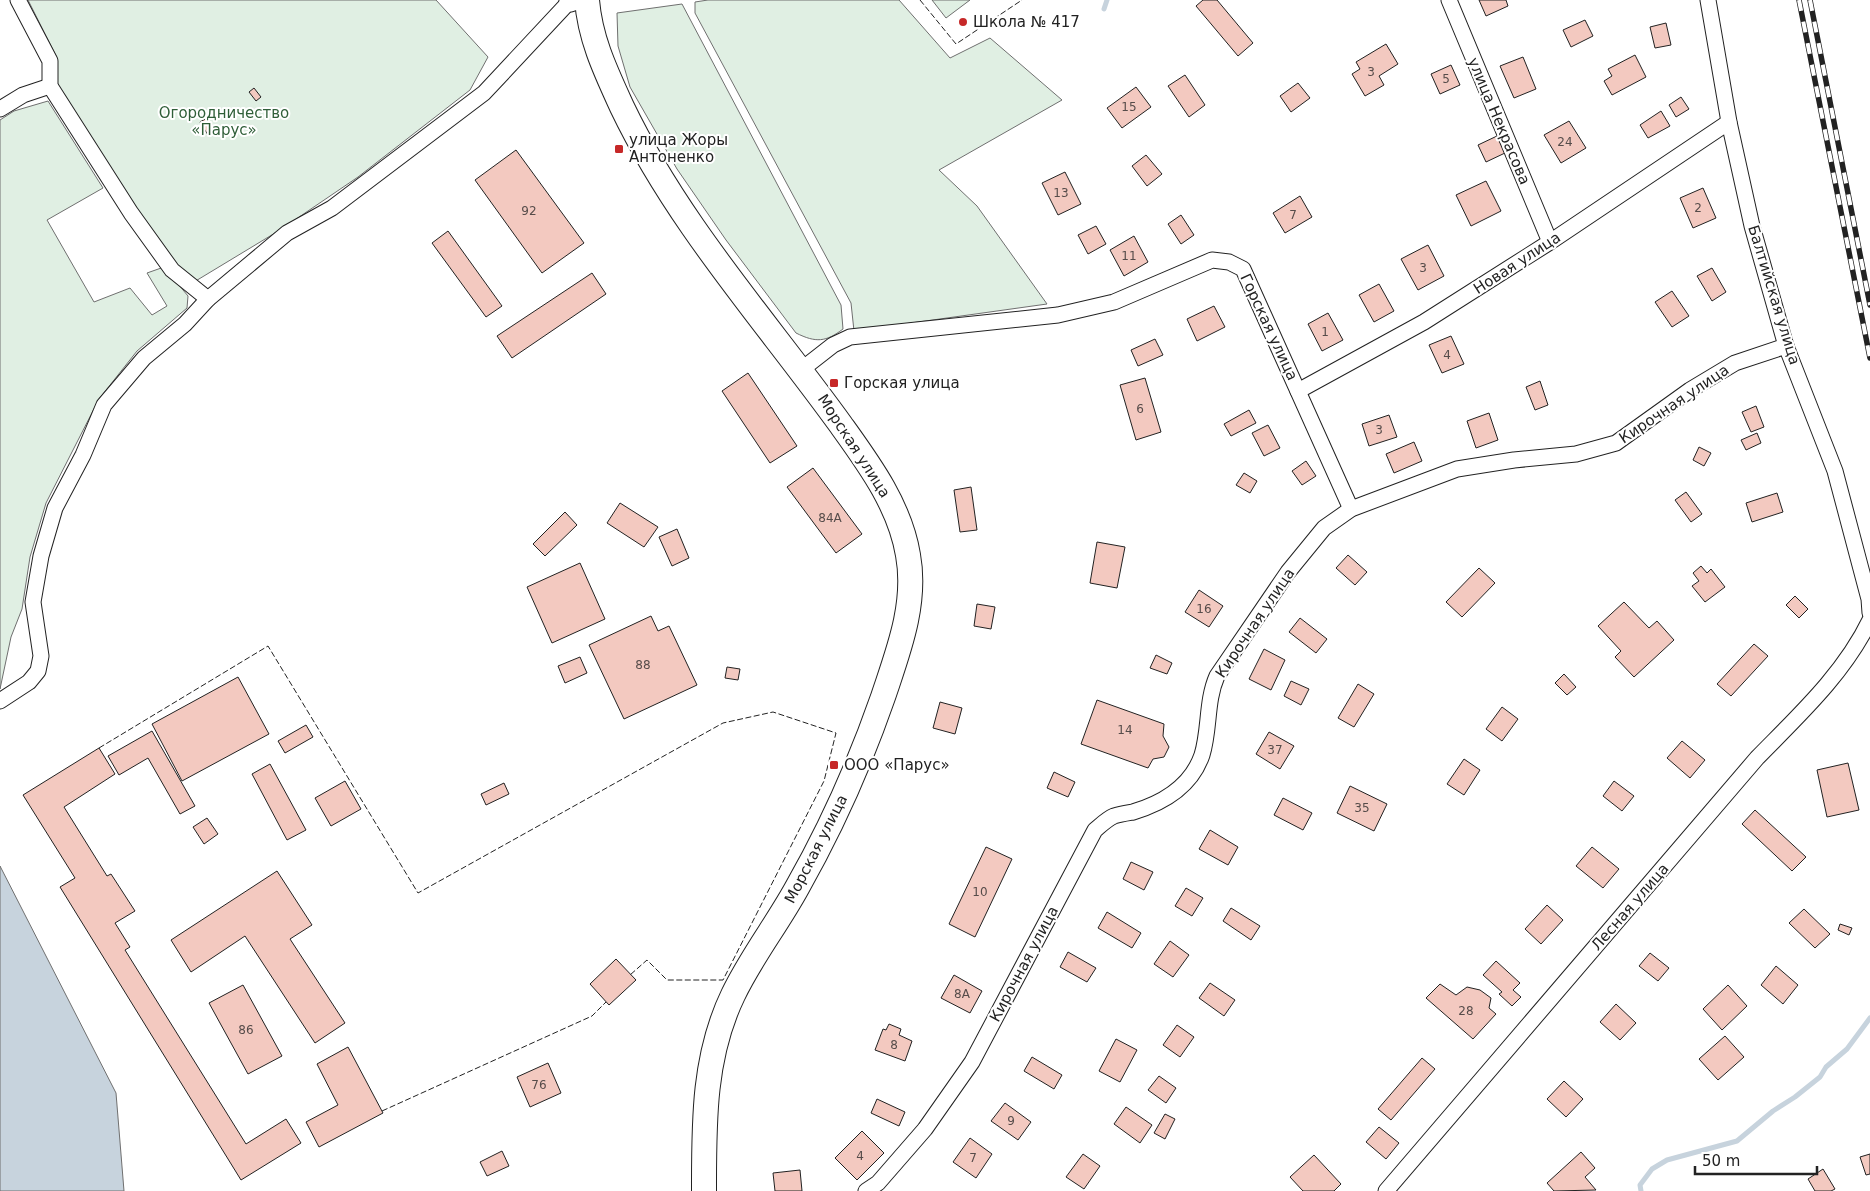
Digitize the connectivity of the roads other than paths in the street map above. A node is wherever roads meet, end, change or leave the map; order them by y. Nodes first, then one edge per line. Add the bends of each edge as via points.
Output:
1 (18, 0) edge
2 (1449, 0) edge
3 (1708, 0) edge
4 (578, 5) edge
5 (50, 86) junction
6 (0, 109) edge
7 (1729, 122) junction
8 (1550, 242) junction
9 (208, 299) junction
10 (1786, 346) junction
11 (801, 370) junction
12 (1298, 391) junction
13 (1351, 509) junction
14 (1870, 613) edge
15 (1870, 620) edge
16 (0, 701) edge
17 (704, 1191) edge
18 (866, 1191) edge
19 (1386, 1191) edge

1 - 5 street via 50,61
2 - 8 street, улица Некрасова
3 - 7 street, Балтийская улица
4 - 9 street via 484,92 332,208 287,233
4 - 11 main road, Морская улица via 630,123 676,202
5 - 6 street via 24,95
5 - 9 street via 131,213 172,270
7 - 8 street, Новая улица
7 - 10 street, Балтийская улица via 1752,226
8 - 12 street, Новая улица via 1424,322
9 - 16 street via 186,324 144,358 104,405 84,455 55,508 41,556 33,602 41,656 38,671 29,682
10 - 13 street, Кирочная улица via 1728,368 1690,390 1616,443 1576,454 1457,469
10 - 14 street, Балтийская улица via 1835,471
11 - 12 street, Горская улица via 834,344 850,336 1058,315 1114,302 1212,260 1229,262 1243,269
11 - 17 main road, Морская улица via 855,443 888,497 909,559 909,598 902,641 836,816 732,996 708,1074 704,1115
12 - 13 street, Горская улица
13 - 18 street, Кирочная улица via 1324,528 1294,565 1217,676 1211,690 1202,756 1191,778 1171,796 1113,817 1095,830 972,1062 925,1129 878,1183
15 - 19 street, Лесная улица via 1860,640 1823,690 1757,758

